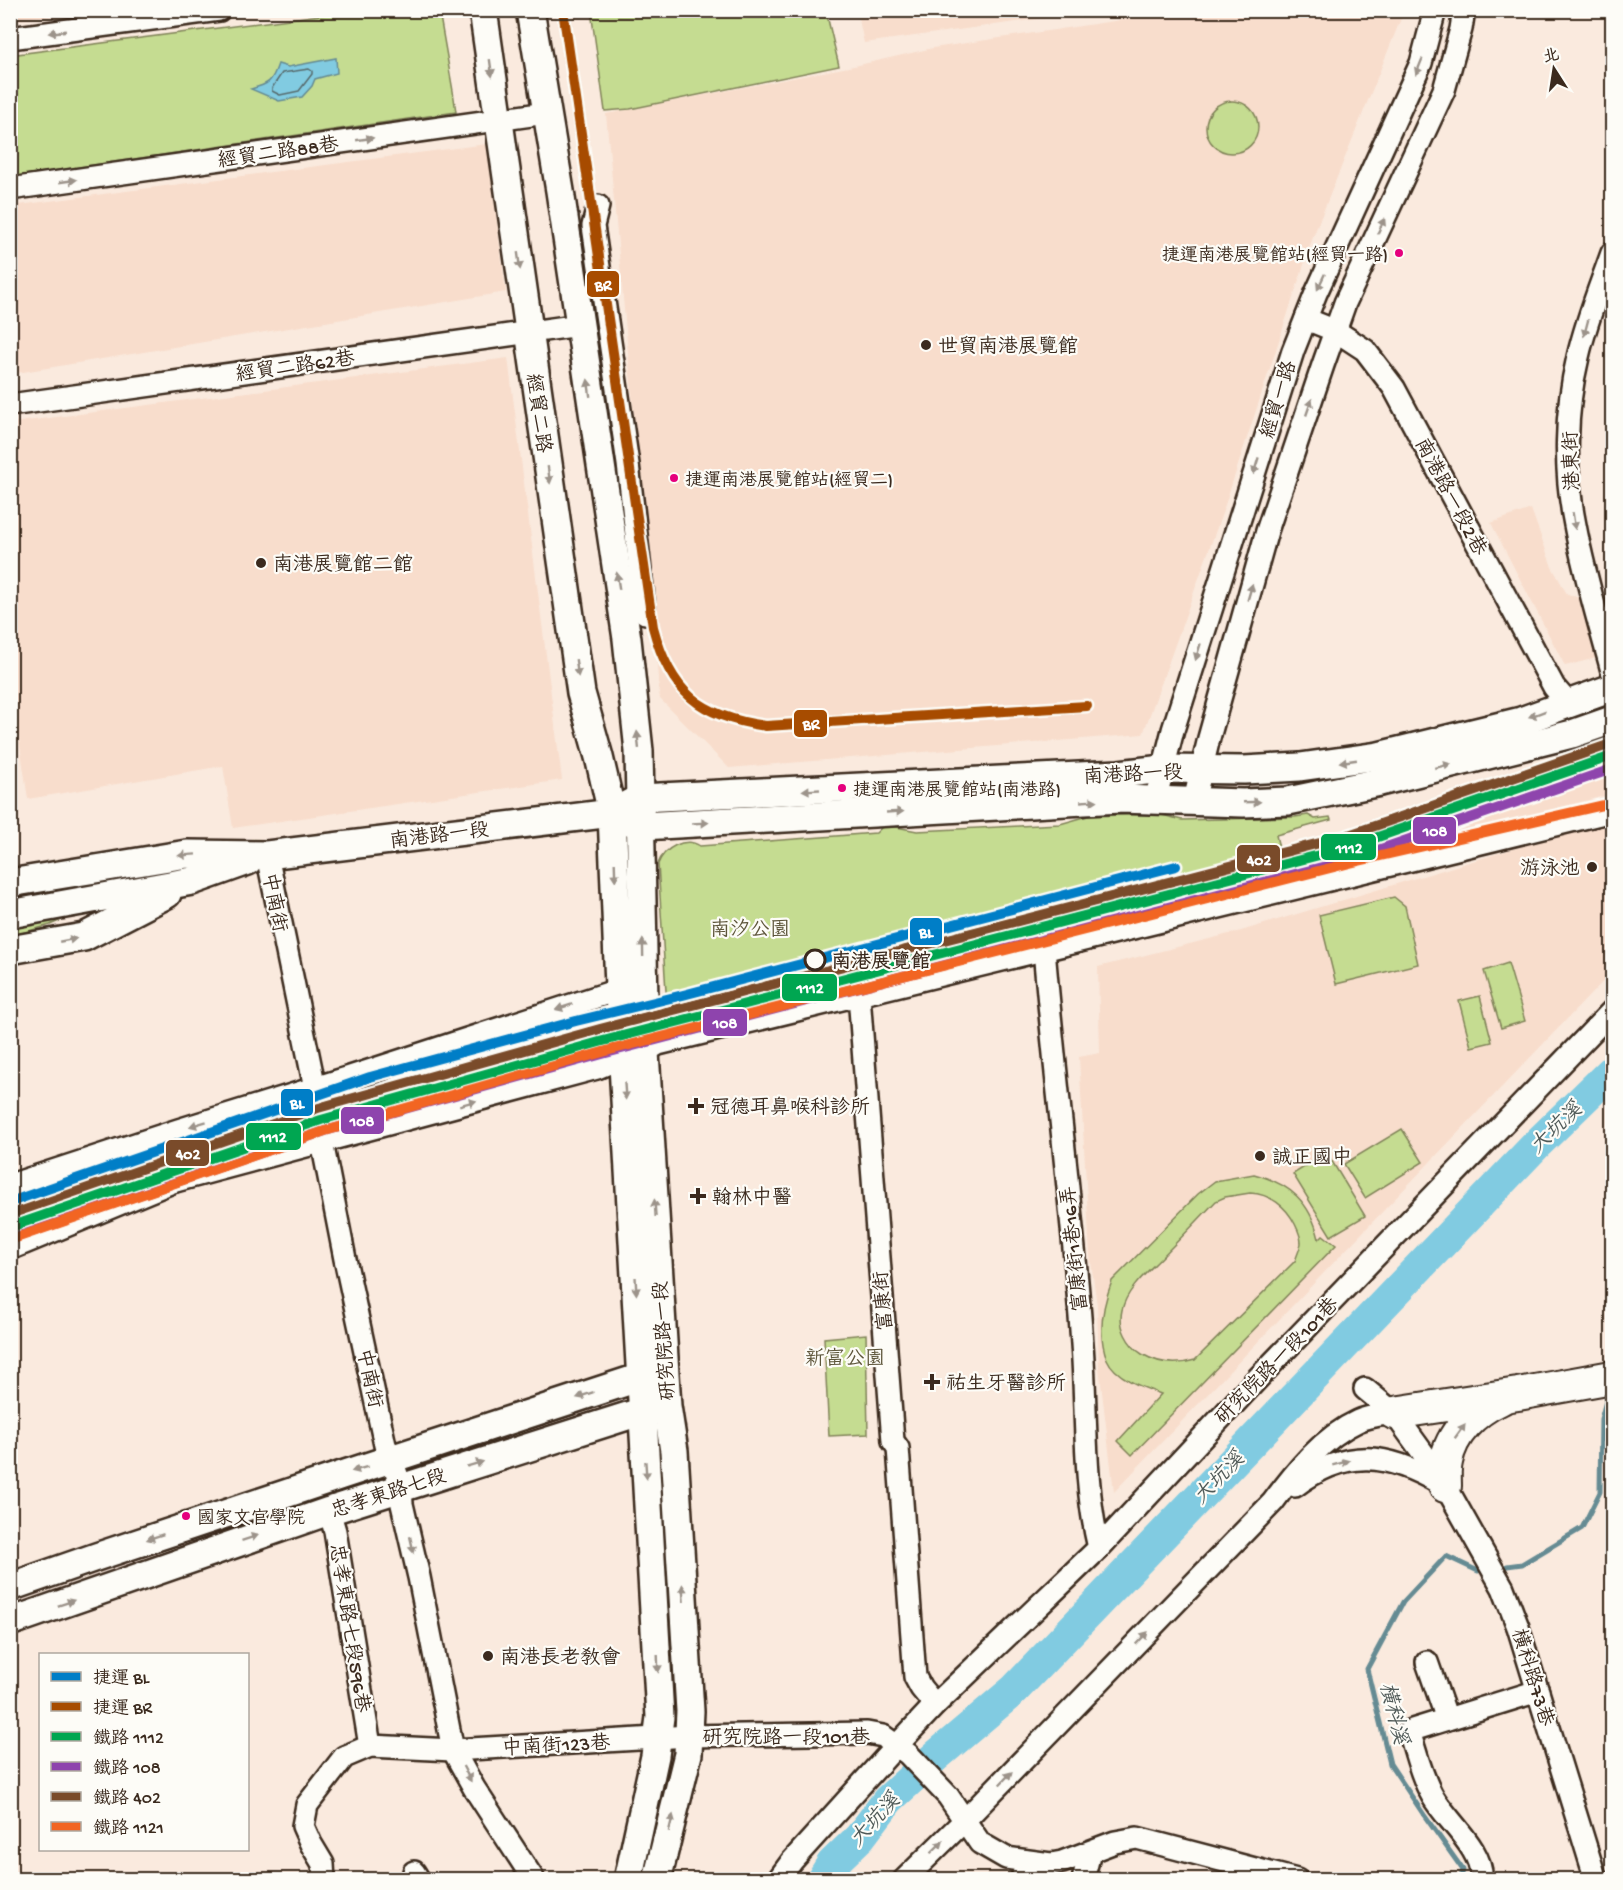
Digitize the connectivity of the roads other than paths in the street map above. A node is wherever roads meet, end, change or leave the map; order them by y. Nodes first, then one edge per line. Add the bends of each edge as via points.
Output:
1 (219, 10) edge
2 (483, 10) edge
3 (530, 10) edge
4 (1435, 10) edge
5 (1464, 10) edge
6 (10, 38) edge
7 (546, 113) junction
8 (499, 120) junction
9 (10, 189) edge
10 (598, 206) dead end
11 (1612, 253) edge
12 (1306, 319) junction
13 (580, 325) junction
14 (1336, 331) junction
15 (529, 332) junction
16 (10, 405) edge
17 (645, 613) dead end
18 (1612, 671) edge
19 (1612, 688) edge
20 (1568, 703) junction
21 (1612, 720) edge
22 (1163, 770) junction
23 (1202, 771) junction
24 (640, 798) junction
25 (1155, 801) junction
26 (1194, 801) junction
27 (1612, 811) edge
28 (612, 813) junction
29 (642, 826) junction
30 (267, 855) junction
31 (192, 881) junction
32 (10, 883) edge
33 (10, 914) edge
34 (1044, 949) junction
35 (10, 950) edge
36 (859, 995) junction
37 (632, 997) junction
38 (1612, 1011) edge
39 (634, 1054) junction
40 (315, 1088) junction
41 (320, 1118) junction
42 (323, 1141) junction
43 (168, 1183) junction
44 (10, 1185) edge
45 (10, 1249) edge
46 (653, 1374) junction
47 (1612, 1377) edge
48 (1365, 1389) dead end
49 (1518, 1394) junction
50 (655, 1409) junction
51 (1394, 1413) junction
52 (392, 1459) junction
53 (1445, 1486) junction
54 (401, 1488) junction
55 (1273, 1502) junction
56 (329, 1511) junction
57 (1099, 1548) junction
58 (10, 1587) edge
59 (10, 1622) edge
60 (1427, 1662) dead end
61 (1538, 1691) junction
62 (935, 1705) junction
63 (1447, 1719) junction
64 (689, 1736) junction
65 (659, 1738) junction
66 (370, 1746) junction
67 (453, 1750) junction
68 (903, 1750) junction
69 (965, 1820) junction
70 (1090, 1852) junction
71 (1024, 1870) edge
72 (1253, 1874) edge
73 (324, 1880) edge
74 (534, 1880) edge
75 (628, 1880) edge
76 (657, 1880) edge
77 (778, 1880) edge
78 (904, 1880) edge
79 (1083, 1880) edge
80 (1297, 1880) edge
81 (1481, 1880) edge
82 (1596, 1880) edge

1 -> 6 street
2 -> 8 main road, 經貿二路
3 - 7 main road
4 -> 12 street, 經貿一路 via 1421,63
14 -> 5 street, 經貿一路 via 1345,303 1444,90
7 - 8 street, 經貿二路88巷
7 - 13 main road
9 -> 8 street, 經貿二路88巷
8 -> 15 main road, 經貿二路
10 - 17 street via 593,226
11 -> 18 street, 港東街 via 1577,358 1568,436 1574,523
12 - 14 street, 南港路一段2巷
12 -> 22 street, 經貿一路
13 - 15 street, 經貿二路62巷
24 -> 13 main road via 627,639
14 - 20 street, 南港路一段2巷 via 1365,350 1394,388 1554,687
23 -> 14 street, 經貿一路 via 1267,531
15 - 16 street, 經貿二路62巷
15 -> 28 main road, 經貿二路 via 581,693
19 - 20 main road, 南港路一段
20 -> 23 main road, 南港路一段 via 1521,721 1378,756 1300,767
26 -> 21 main road, 南港路一段 via 1288,801 1328,794 1572,734
22 - 23 main road, 南港路一段
22 -> 24 main road, 南港路一段
22 - 25 street, 經貿一路
23 - 26 street, 經貿一路
24 - 28 main road, 南港路一段
24 - 29 main road, 研究院路一段
25 - 26 main road, 南港路一段
29 -> 25 main road, 南港路一段 via 1120,799
27 - 34 street
28 - 29 main road, 南港路一段
28 - 30 main road, 南港路一段
28 -> 37 main road, 研究院路一段
37 -> 29 main road, 研究院路一段
30 - 31 main road, 南港路一段
30 -> 32 main road, 南港路一段 via 187,854
30 - 40 street, 中南街
31 - 33 main road, 南港路一段
35 -> 31 main road via 84,937
34 - 36 street
34 - 57 street, 富康街1巷16弄 via 1082,1345 1086,1440
36 - 39 street via 658,1044
36 - 62 street, 富康街 via 915,1677
37 - 39 main road, 研究院路一段
37 -> 40 street
37 - 41 street
38 - 57 street, 研究院路一段101巷
42 -> 39 street via 597,1068
39 - 46 main road, 研究院路一段
40 - 41 street, 中南街
40 -> 44 street
41 - 42 street, 中南街
41 - 43 street
42 - 43 street
42 - 52 street, 中南街 via 357,1317 385,1445
43 - 45 street
46 - 50 main road, 研究院路一段
46 -> 52 main road, 忠孝東路七段
47 - 49 highway
48 - 51 street, 橫科路73巷
49 - 51 highway
53 -> 49 highway via 1452,1444 1464,1426 1485,1407
54 -> 50 main road, 忠孝東路七段
64 -> 50 main road, 研究院路一段 via 674,1451
50 -> 65 main road, 研究院路一段
51 - 53 street, 橫科路73巷
51 - 55 street via 1358,1421 1343,1430 1317,1451
52 - 54 street, 中南街
52 -> 58 main road, 忠孝東路七段
55 -> 53 street via 1327,1467 1365,1458 1403,1464
53 - 61 street, 橫科路73巷 via 1503,1588
54 - 56 main road, 忠孝東路七段
54 -> 67 street, 中南街
69 -> 55 street
59 -> 56 main road, 忠孝東路七段
56 - 66 street, 忠孝東路七段596巷
57 - 62 street, 研究院路一段101巷
60 - 63 street
61 - 63 street
61 - 82 street, 橫科路73巷
62 - 68 street, 研究院路一段101巷
63 - 81 street via 1409,1731 1422,1775 1477,1859
64 - 65 street, 研究院路一段101巷
64 - 68 street, 研究院路一段101巷 via 867,1733 884,1736
76 -> 64 main road, 研究院路一段
65 - 67 street, 中南街123巷
65 - 75 main road, 研究院路一段
66 - 67 street, 中南街123巷
66 - 73 street via 344,1757 307,1805 303,1826 323,1864
67 -> 74 street, 中南街
68 - 69 street via 948,1796
68 - 77 street, 研究院路一段101巷 via 792,1861
69 - 71 street via 980,1843
78 -> 69 street
70 - 71 street
70 - 72 street via 1137,1838
70 - 79 street
72 - 80 street

